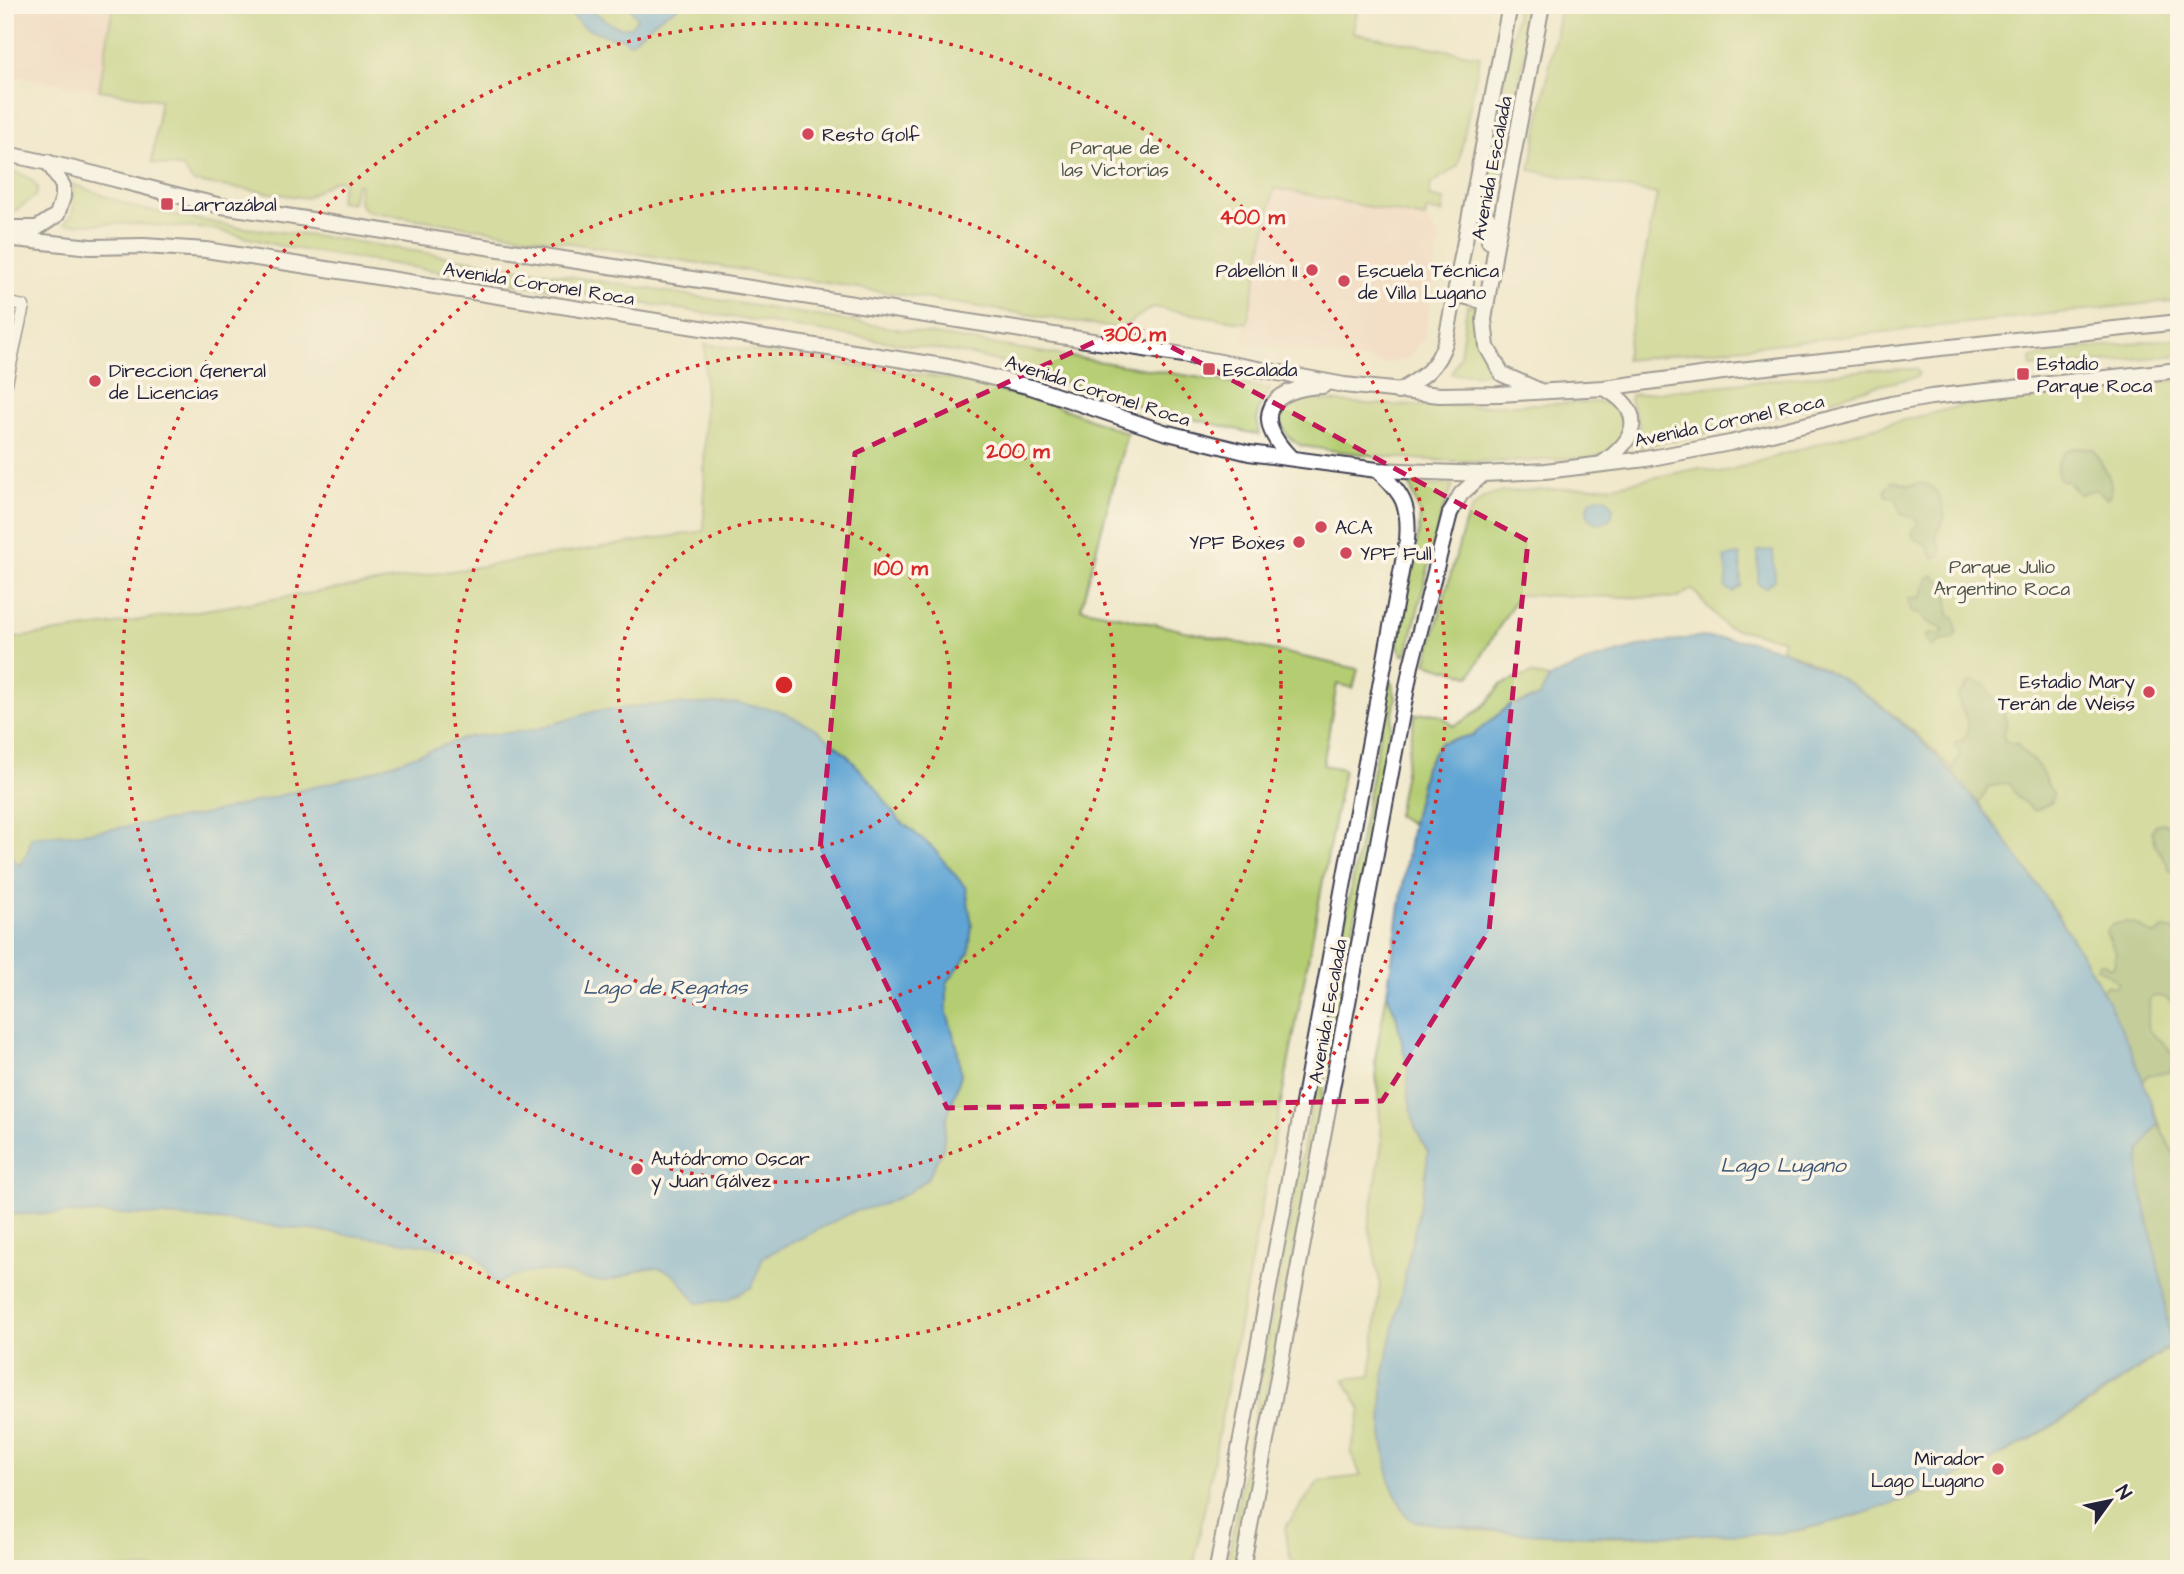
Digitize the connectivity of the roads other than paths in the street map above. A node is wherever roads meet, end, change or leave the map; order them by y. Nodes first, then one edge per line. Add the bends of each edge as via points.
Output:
1 (1510, 5) edge
2 (1542, 5) edge
3 (5, 154) edge
4 (48, 162) junction
5 (1472, 210) junction
6 (5, 228) edge
7 (1468, 231) junction
8 (5, 238) edge
9 (1487, 296) junction
10 (5, 302) edge
11 (2179, 322) edge
12 (2179, 370) edge
13 (1344, 385) junction
14 (1604, 388) junction
15 (1543, 391) junction
16 (5, 392) edge
17 (1398, 392) junction
18 (1291, 458) junction
19 (1600, 464) junction
20 (1377, 470) junction
21 (1483, 474) junction
22 (1386, 660) junction
23 (1411, 666) junction
24 (1217, 1569) edge
25 (1242, 1569) edge

1 - 5 main road, Avenida Escalada
2 - 9 main road, Avenida Escalada
3 - 4 main road, Avenida Coronel Roca
4 - 6 main road via 63,186 57,215 37,228
4 - 13 main road, Avenida Coronel Roca via 222,206 1183,355
5 - 7 main road, Avenida Escalada
5 - 9 main road via 1486,215 1490,224 1482,274
7 - 9 main road via 1472,245 1464,293 1471,299
7 - 17 main road, Avenida Escalada via 1442,352 1431,370
8 - 18 main road, Avenida Coronel Roca via 91,247 206,250 949,368 1031,387 1197,442
9 - 15 main road, Avenida Escalada via 1485,334 1493,360 1502,374
10 - 16 street via 24,306
11 - 14 main road, Avenida Coronel Roca via 1730,370
12 - 19 main road, Avenida Coronel Roca via 1931,397 1687,452
13 - 17 main road, Avenida Coronel Roca
13 - 18 main road via 1304,387 1273,403 1269,422 1277,442
14 - 15 main road, Avenida Coronel Roca
14 - 19 main road via 1627,406 1632,425 1624,446
15 - 17 main road, Avenida Coronel Roca via 1471,395
18 - 20 main road, Avenida Coronel Roca
19 - 21 main road, Avenida Coronel Roca
20 - 21 main road, Avenida Coronel Roca
20 - 22 main road, Avenida Escalada via 1398,491 1409,523
21 - 23 main road, Avenida Escalada via 1461,494 1450,513
22 - 23 main road
22 - 24 main road, Avenida Escalada
23 - 25 main road, Avenida Escalada

